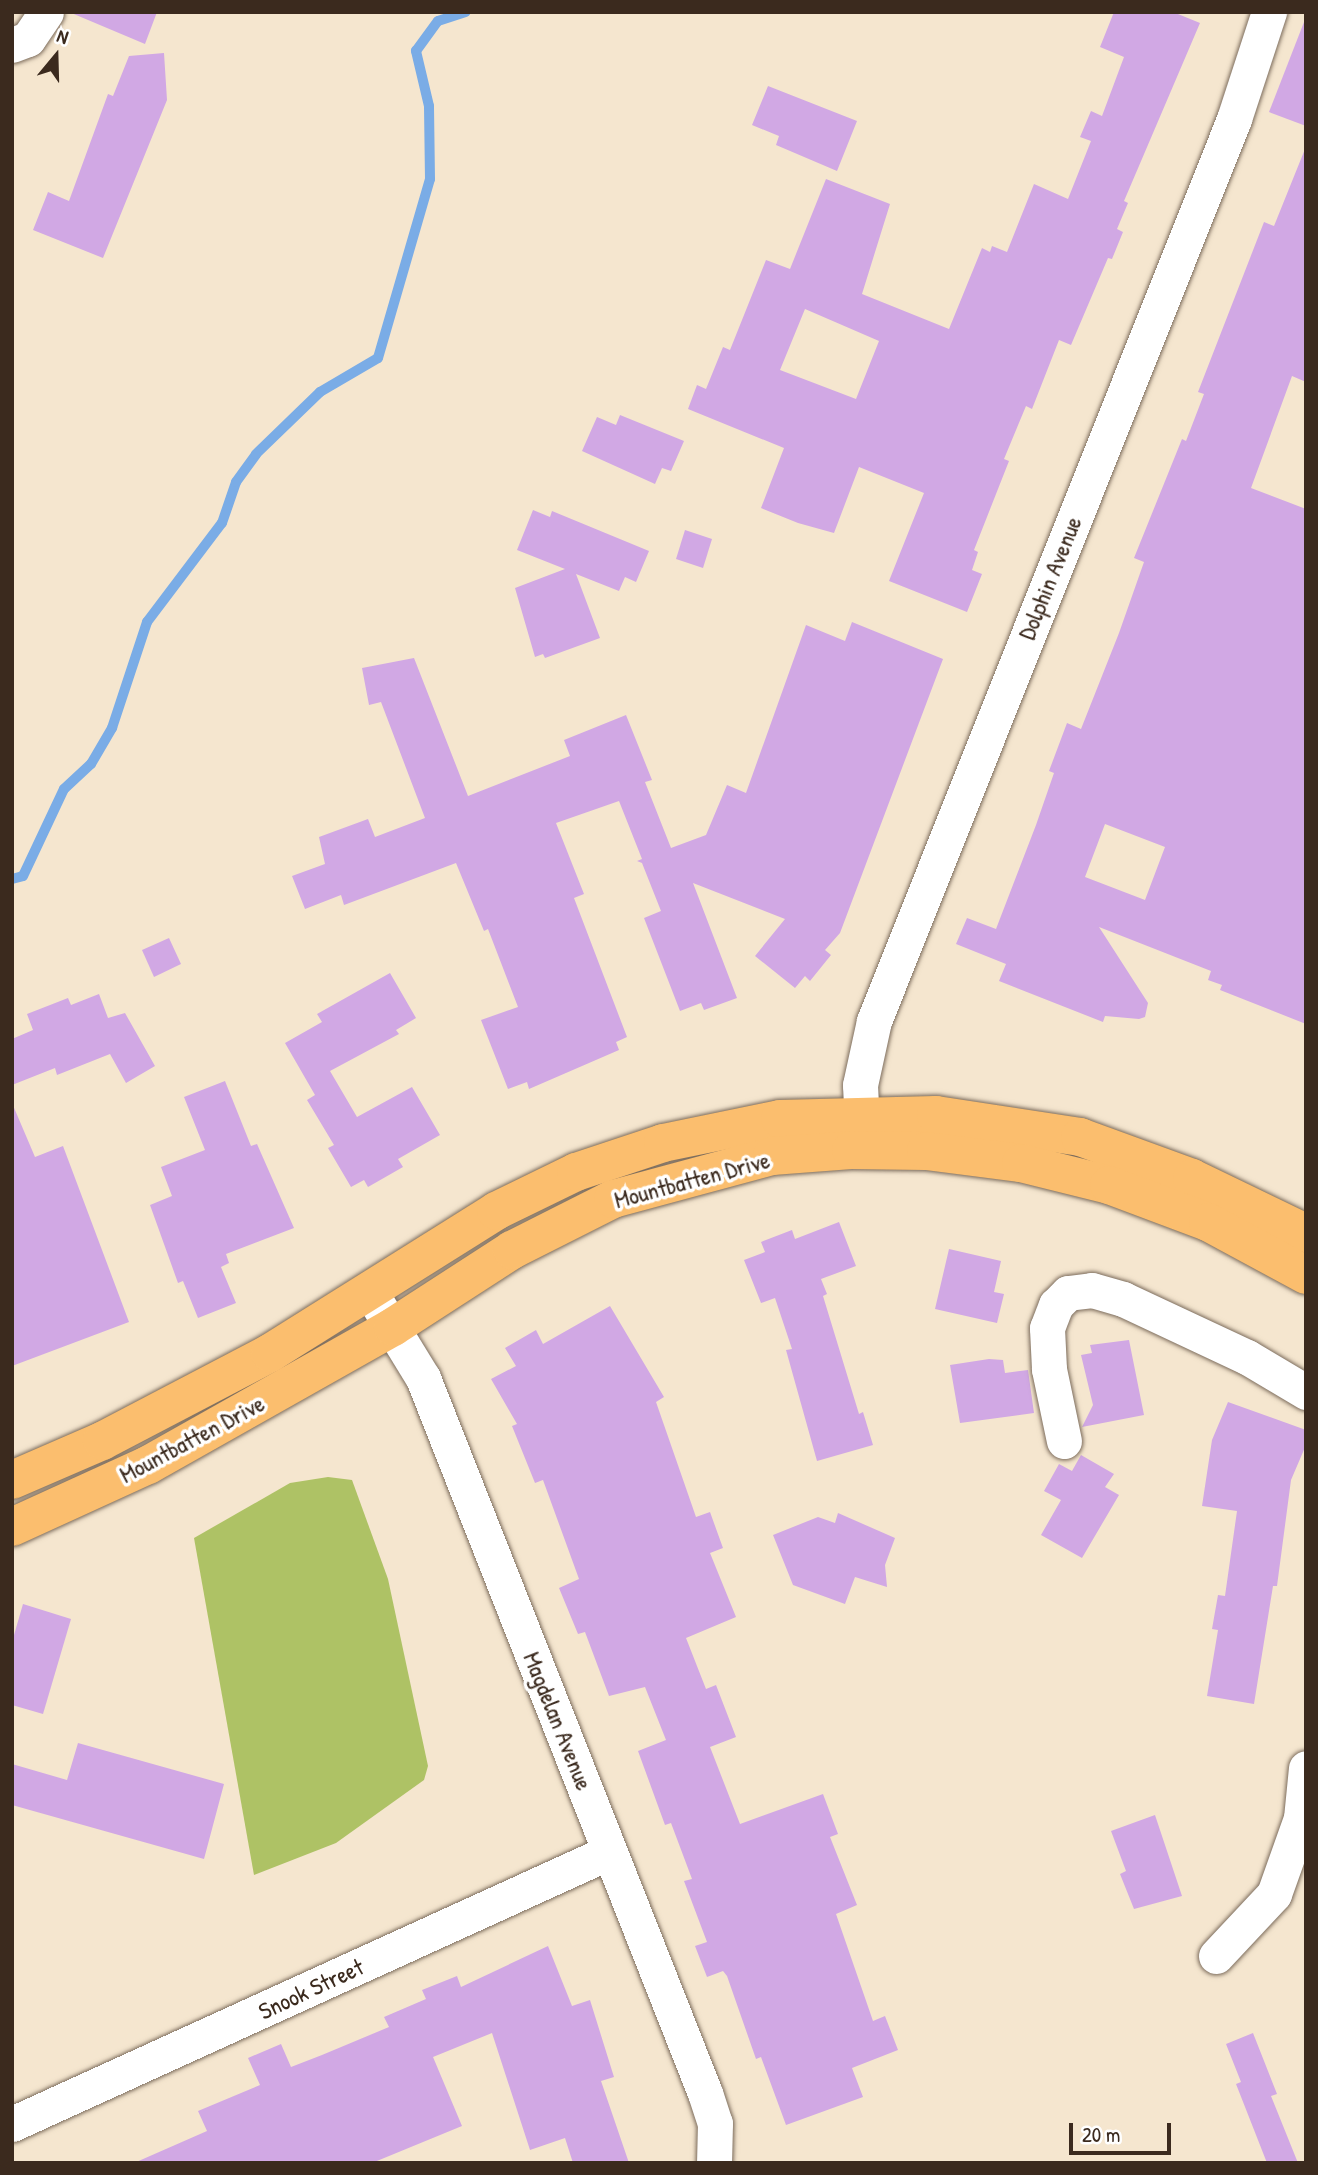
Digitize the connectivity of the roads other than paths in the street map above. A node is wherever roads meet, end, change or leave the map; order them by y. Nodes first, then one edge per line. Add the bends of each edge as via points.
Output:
1 (46, 12) edge
2 (1269, 12) edge
3 (12, 45) edge
4 (862, 1132) junction
5 (1306, 1233) edge
6 (1306, 1275) edge
7 (369, 1290) junction
8 (393, 1328) junction
9 (1306, 1392) edge
10 (1064, 1441) dead end
11 (12, 1480) edge
12 (12, 1527) edge
13 (1306, 1768) edge
14 (609, 1852) junction
15 (1216, 1956) dead end
16 (12, 2124) edge
17 (714, 2163) edge

1 - 3 street via 28,39
2 - 4 street, Dolphin Avenue via 1234,119 874,1021 860,1085
4 - 5 main road, Mountbatten Drive via 936,1115 1080,1137 1192,1178
4 - 6 main road, Mountbatten Drive via 926,1151 1021,1163 1109,1185 1208,1222
4 - 7 main road, Mountbatten Drive via 780,1119 663,1143 576,1172 496,1211
4 - 8 main road, Mountbatten Drive via 613,1199 512,1250
7 - 8 street, Magdelan Avenue
7 - 11 main road, Mountbatten Drive via 270,1353 102,1441
8 - 12 main road, Mountbatten Drive via 148,1465
8 - 14 street, Magdelan Avenue via 423,1378
9 - 10 street via 1247,1357 1123,1298 1092,1290 1068,1293 1056,1305 1047,1328 1048,1369
13 - 15 street via 1301,1818 1274,1894
14 - 16 street, Snook Street
14 - 17 street, Magdelan Avenue via 705,2093 715,2123

